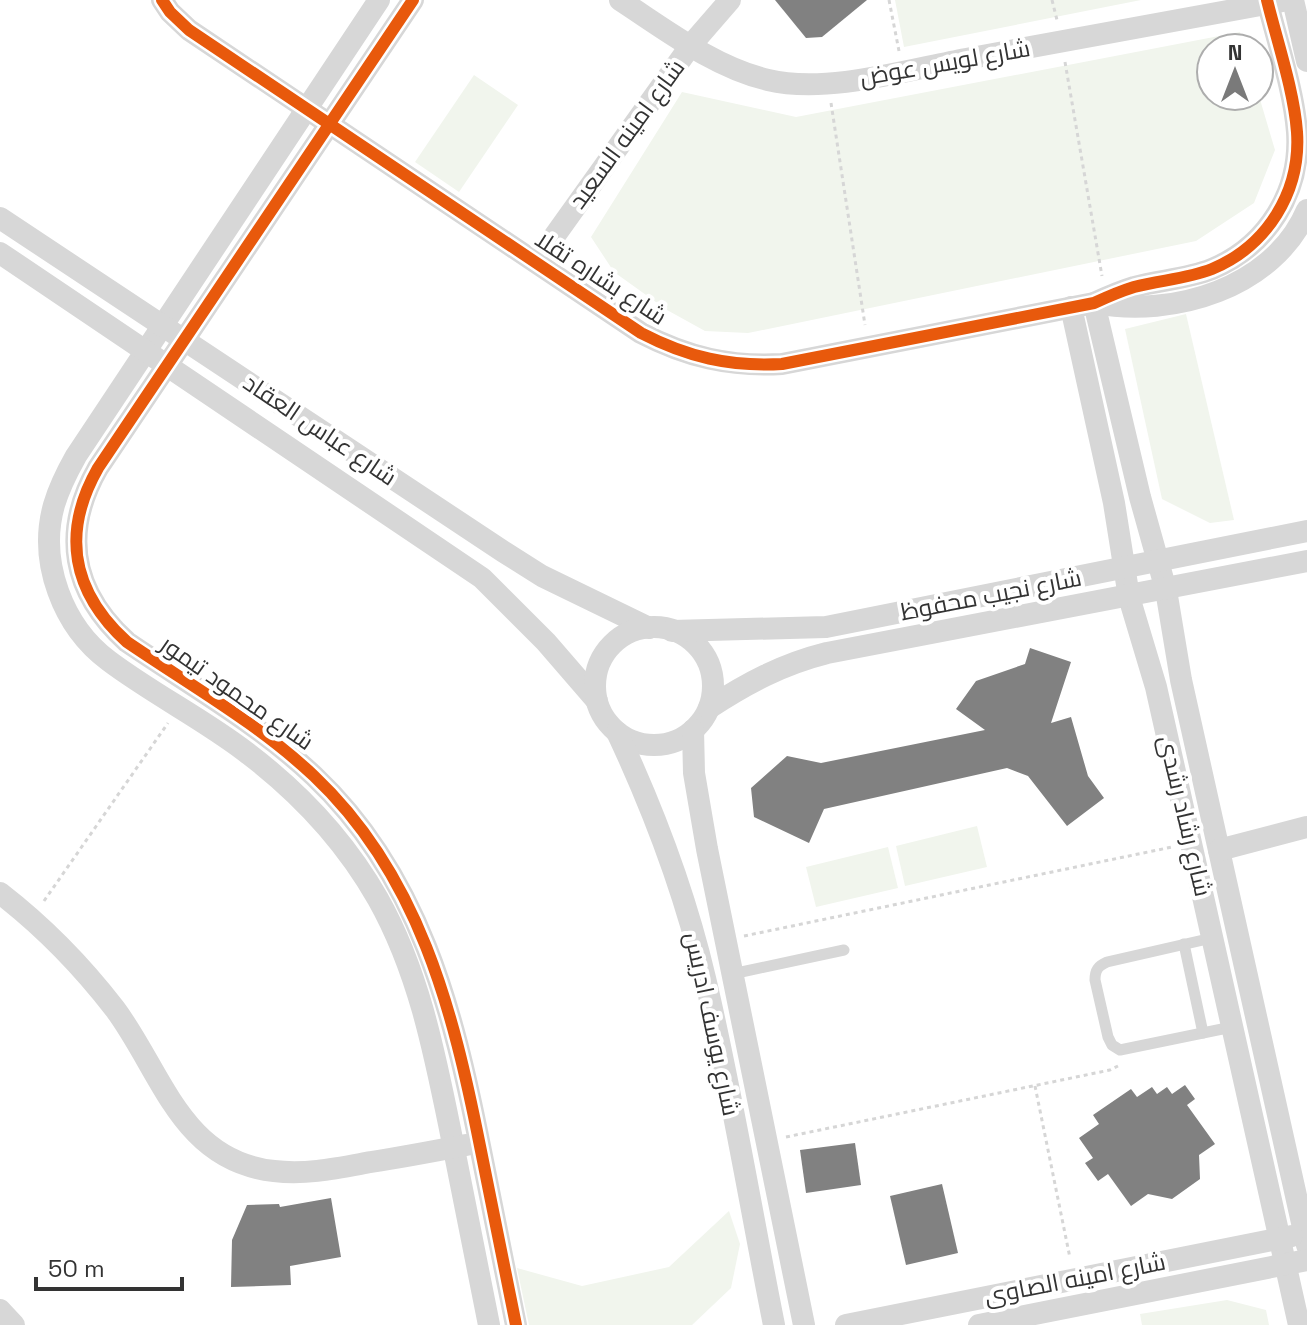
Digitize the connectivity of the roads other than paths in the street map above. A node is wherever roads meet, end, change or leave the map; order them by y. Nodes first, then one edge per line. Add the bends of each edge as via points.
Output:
1 (162, 0) edge
2 (379, 0) edge
3 (413, 0) edge
4 (620, 0) edge
5 (709, 0) edge
6 (730, 0) edge
7 (1279, 1) edge
8 (691, 45) junction
9 (1307, 61) edge
10 (307, 111) junction
11 (329, 126) junction
12 (1307, 210) edge
13 (0, 218) edge
14 (0, 253) edge
15 (536, 262) junction
16 (1100, 300) junction
17 (1071, 307) junction
18 (164, 327) junction
19 (185, 341) junction
20 (147, 352) junction
21 (168, 366) junction
22 (1307, 531) edge
23 (1159, 561) junction
24 (1307, 561) edge
25 (1123, 569) junction
26 (1166, 590) junction
27 (1129, 597) junction
28 (649, 628) junction
29 (672, 631) junction
30 (597, 701) junction
31 (222, 707) junction
32 (709, 708) junction
33 (208, 726) junction
34 (693, 730) junction
35 (617, 732) junction
36 (1307, 827) edge
37 (1190, 840) junction
38 (1216, 840) junction
39 (0, 893) edge
40 (1212, 938) junction
41 (1184, 944) junction
42 (844, 950) dead end
43 (732, 974) junction
44 (1232, 1027) junction
45 (1203, 1033) junction
46 (479, 1143) junction
47 (454, 1148) junction
48 (1280, 1238) junction
49 (1306, 1239) edge
50 (1296, 1262) edge
51 (0, 1310) edge
52 (14, 1325) edge
53 (489, 1325) edge
54 (516, 1325) edge
55 (774, 1325) edge
56 (804, 1325) edge
57 (846, 1325) edge
58 (979, 1325) edge
59 (1299, 1325) edge

1 - 10 street, شارع بشاره تقلا via 189,30
2 - 10 street, شارع محمود تيمور
3 - 11 street, شارع محمود تيمور
4 - 8 street, شارع لويس عوض
5 - 8 street, شارع امينه السعيد
6 - 8 street, شارع امينه السعيد
7 - 8 street, شارع لويس عوض via 828,84 770,81 737,71
7 - 9 street
7 - 16 street via 1297,130 1294,174 1277,214 1230,260
8 - 15 street, شارع امينه السعيد
10 - 11 street, شارع بشاره تقلا
10 - 18 street, شارع محمود تيمور
11 - 15 street, شارع بشاره تقلا
11 - 19 street, شارع محمود تيمور
12 - 16 street via 1277,254 1229,287 1144,306 1114,307
13 - 18 street, شارع عباس العقاد
14 - 20 street, شارع عباس العقاد
15 - 17 street, شارع بشاره تقلا via 641,333 694,357 723,363 782,364
16 - 17 street, شارع بشاره تقلا
16 - 23 street, شارع رشاد رشدى via 1140,497
17 - 25 street, شارع رشاد رشدى via 1114,503
18 - 19 street, شارع عباس العقاد
18 - 20 street, شارع محمود تيمور
19 - 21 street, شارع محمود تيمور
19 - 28 street, شارع عباس العقاد via 542,576
20 - 21 street, شارع عباس العقاد
20 - 33 street, شارع محمود تيمور via 62,481 49,536 51,565 64,605 87,641
21 - 30 street, شارع عباس العقاد via 482,578
21 - 31 street, شارع محمود تيمور via 86,489 77,524 77,561 94,606 109,625
22 - 23 street, شارع نجيب محفوظ
23 - 25 street, شارع نجيب محفوظ
23 - 26 street, شارع رشاد رشدى
24 - 26 street, شارع نجيب محفوظ
25 - 27 street, شارع رشاد رشدى
25 - 29 street, شارع نجيب محفوظ via 826,627
26 - 27 street, شارع نجيب محفوظ
26 - 38 street, شارع رشاد رشدى
27 - 32 street, شارع نجيب محفوظ via 792,662
27 - 37 street, شارع رشاد رشدى via 1156,687
28 - 29 street
28 - 30 street via 624,635 609,647 599,663
29 - 32 street via 685,635 704,655 713,681
30 - 35 street
31 - 33 street
31 - 46 street, شارع محمود تيمور via 315,777 346,809 398,883 447,1002
32 - 34 street
33 - 47 street, شارع محمود تيمور via 304,802 340,842 378,899 424,1011
34 - 35 street via 666,744 649,745
34 - 43 street, شارع يوسف ادريس via 694,773
35 - 55 street, شارع يوسف ادريس via 666,849 705,978
36 - 38 street
37 - 38 street
37 - 40 street, شارع رشاد رشدى
38 - 49 street, شارع رشاد رشدى
39 - 47 street via 91,979 118,1013 181,1118 237,1161 271,1171 307,1173
40 - 41 lane
40 - 44 street, شارع رشاد رشدى
41 - 45 lane
41 - 45 lane via 1107,962 1095,972 1095,980 1112,1045 1120,1050
42 - 43 lane
43 - 56 street, شارع يوسف ادريس
44 - 45 lane
44 - 48 street, شارع رشاد رشدى
46 - 47 street
46 - 54 street, شارع محمود تيمور
47 - 53 street, شارع محمود تيمور
48 - 49 street, شارع امينه الصاوى
48 - 50 street, شارع رشاد رشدى
48 - 57 street, شارع امينه الصاوى
50 - 58 street, شارع امينه الصاوى
50 - 59 street, شارع رشاد رشدى
51 - 52 street

